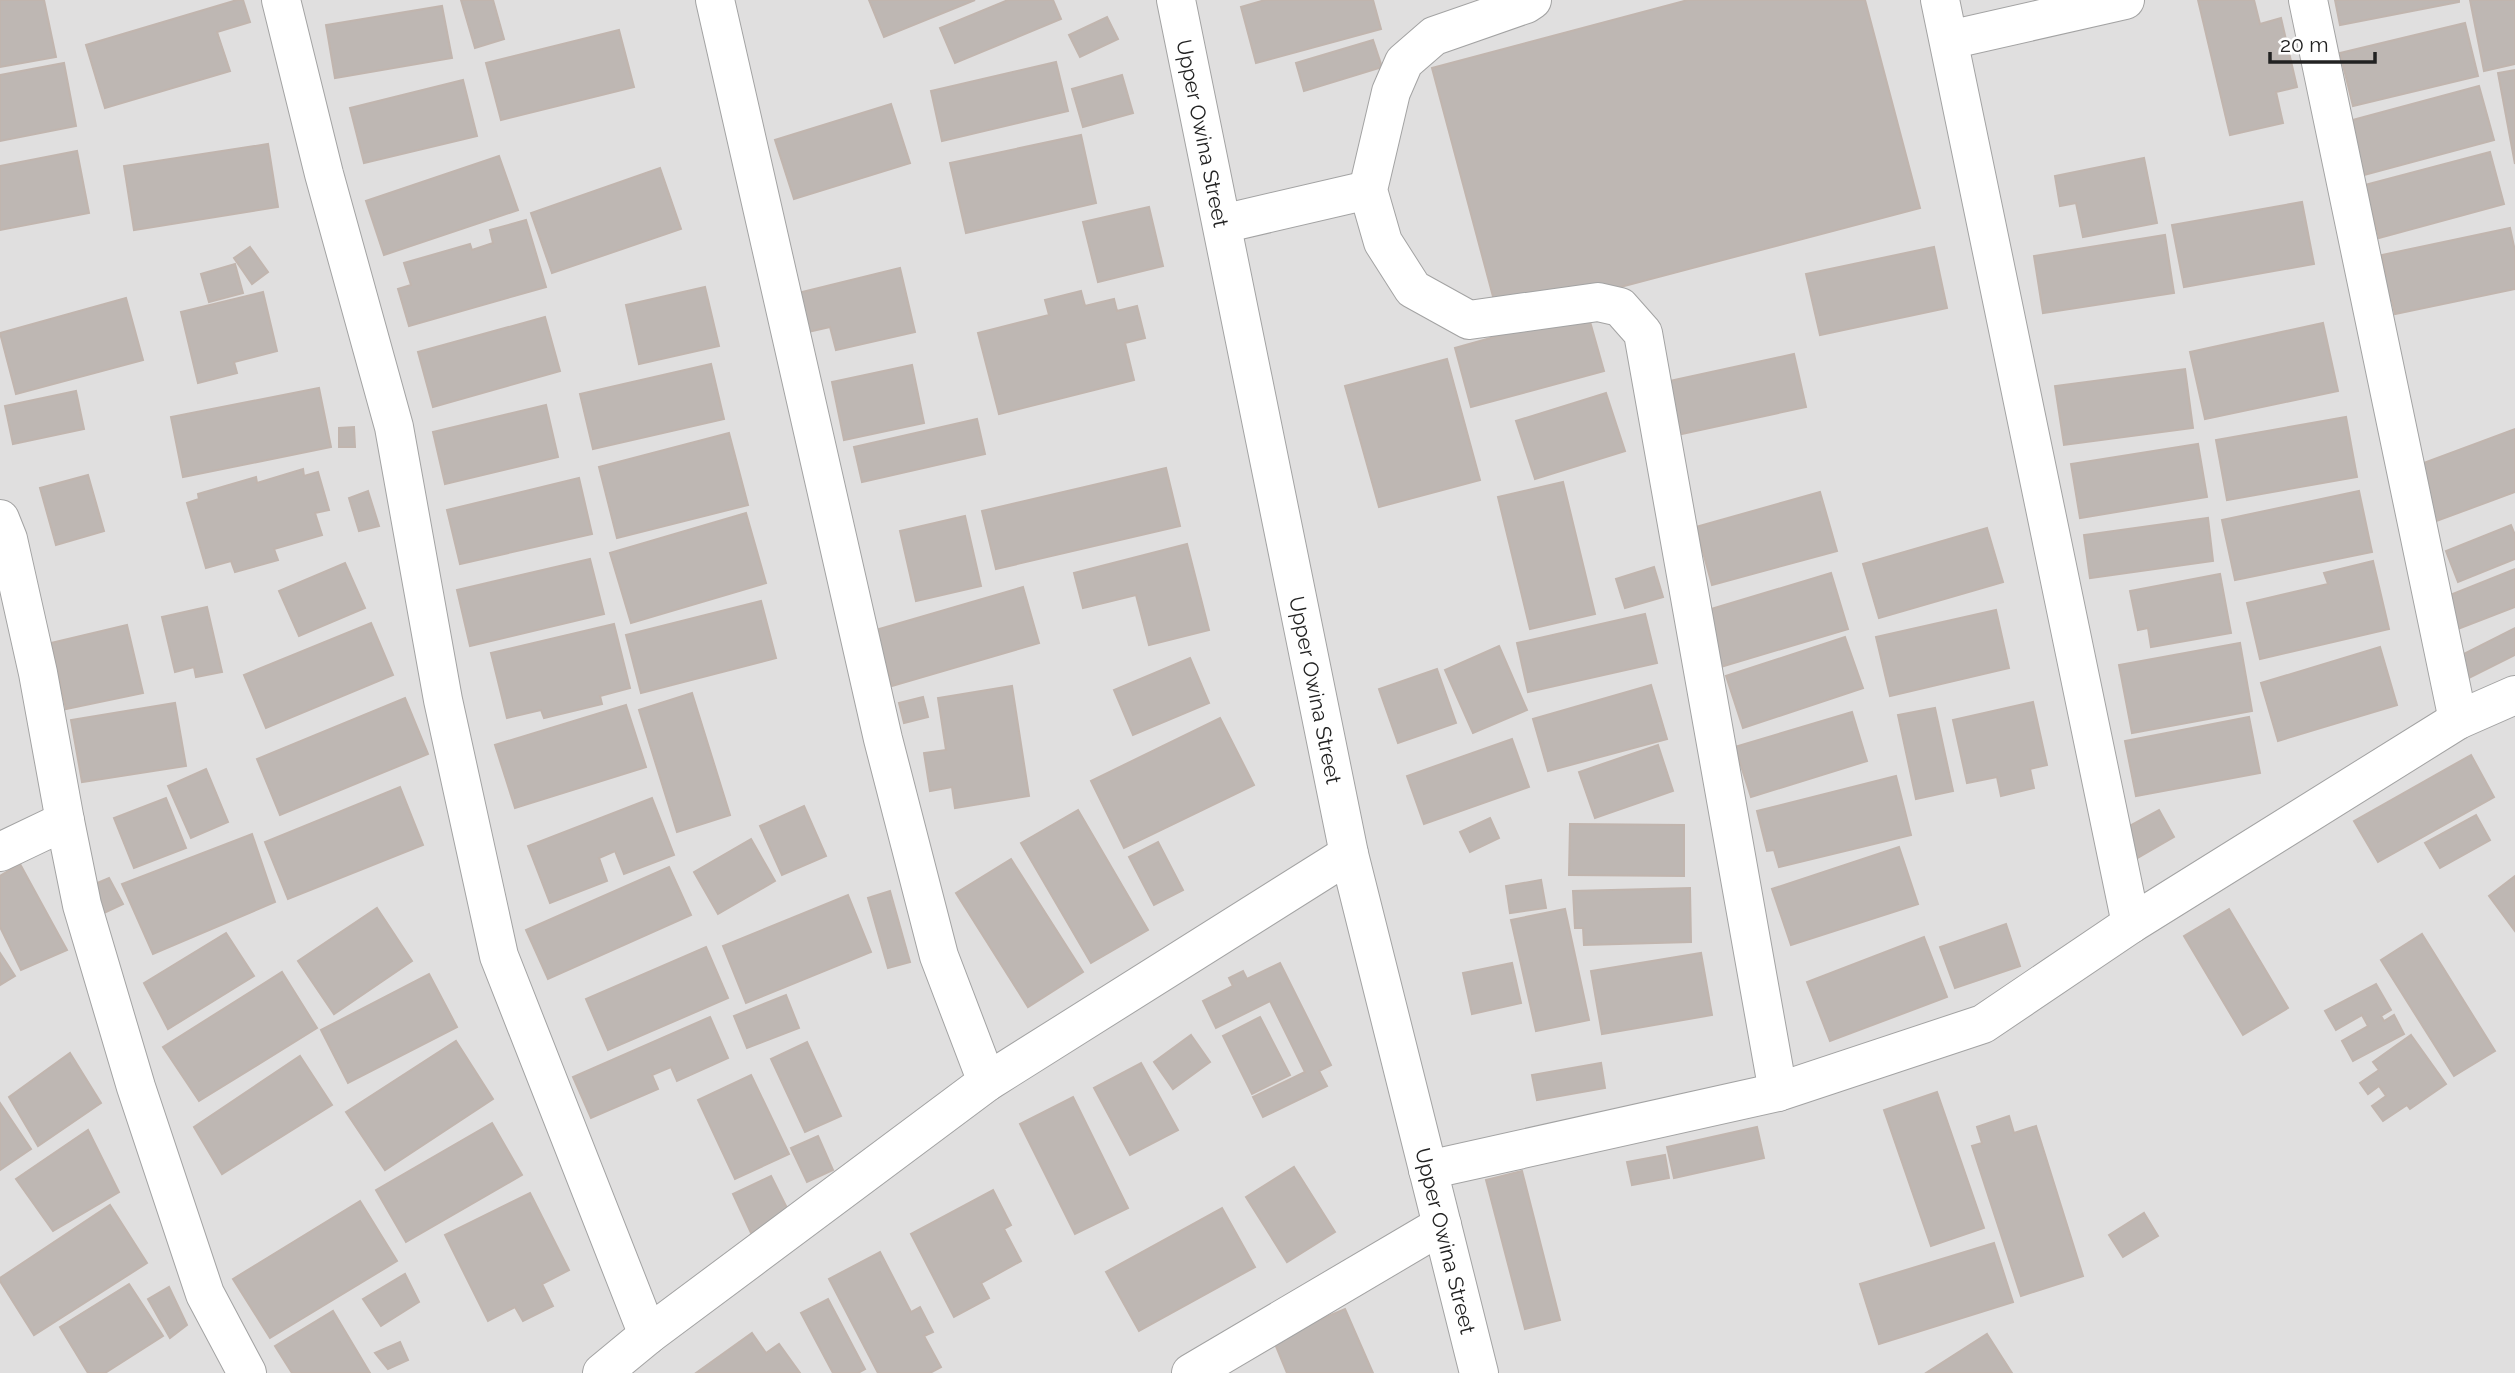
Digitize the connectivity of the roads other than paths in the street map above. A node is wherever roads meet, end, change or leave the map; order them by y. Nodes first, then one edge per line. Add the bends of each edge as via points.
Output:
1 (281, 0) edge
2 (715, 0) edge
3 (1177, 0) edge
4 (1532, 0) edge
5 (1940, 0) edge
6 (2125, 0) edge
7 (2308, 0) edge
8 (1949, 40) junction
9 (1368, 190) junction
10 (1222, 224) junction
11 (0, 519) edge
12 (2515, 695) edge
13 (2458, 720) junction
14 (65, 821) junction
15 (0, 852) edge
16 (1349, 854) junction
17 (2131, 924) junction
18 (987, 1082) junction
19 (1778, 1092) junction
20 (1428, 1170) junction
21 (1442, 1225) junction
22 (648, 1335) junction
23 (247, 1373) edge
24 (603, 1373) edge
25 (1191, 1373) edge
26 (1479, 1373) edge

1 - 22 street via 394,427 443,700 499,956
2 - 18 street via 883,738 939,956
3 - 10 street, Upper Owina Street
4 - 9 street via 1434,36 1405,62 1391,92
5 - 8 street
6 - 8 street
7 - 13 street
8 - 17 street
9 - 10 street
9 - 19 street via 1383,242 1413,289 1469,320 1598,302 1620,307 1643,333
10 - 16 street, Upper Owina Street
11 - 14 street via 38,673
12 - 13 street
13 - 17 street
14 - 15 street
14 - 23 street via 82,905 141,1100 205,1294
16 - 18 street
16 - 20 street, Upper Owina Street
17 - 19 street via 1983,1024
18 - 22 street
19 - 20 street
20 - 21 street, Upper Owina Street
21 - 25 street
21 - 26 street, Upper Owina Street
22 - 24 street

